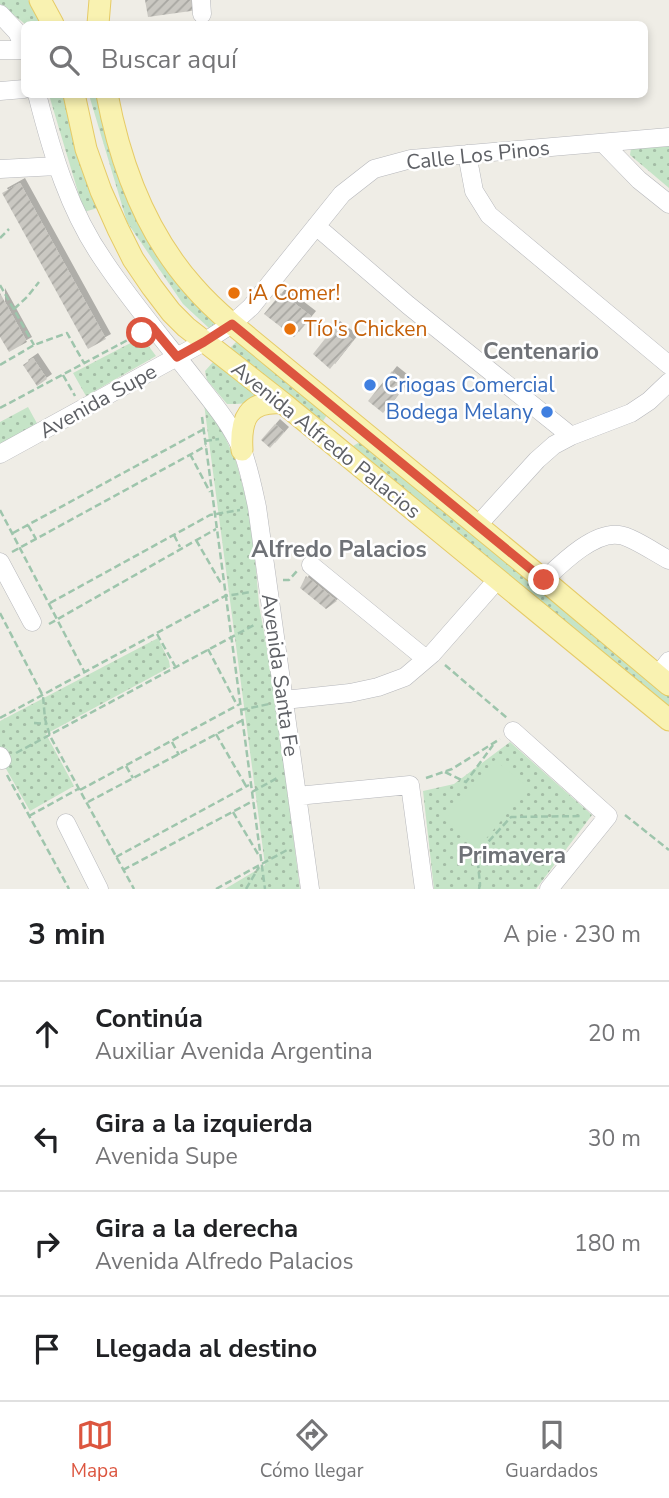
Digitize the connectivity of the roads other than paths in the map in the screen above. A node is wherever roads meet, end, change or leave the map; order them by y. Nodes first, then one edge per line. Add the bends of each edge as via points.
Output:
1 (40, 0) edge
2 (100, 0) edge
3 (0, 14) edge
4 (50, 21) edge
5 (98, 21) edge
6 (21, 42) edge
7 (21, 48) edge
8 (0, 50) edge
9 (21, 89) edge
10 (0, 90) edge
11 (38, 98) edge
12 (75, 98) edge
13 (108, 98) edge
14 (669, 137) edge
15 (603, 143) junction
16 (467, 154) junction
17 (57, 166) junction
18 (0, 169) edge
19 (669, 204) edge
20 (316, 226) junction
21 (232, 324) junction
22 (204, 342) junction
23 (177, 357) junction
24 (669, 365) edge
25 (669, 382) edge
26 (283, 403) junction
27 (350, 420) junction
28 (571, 436) junction
29 (330, 442) junction
30 (242, 450) junction
31 (0, 454) edge
32 (477, 526) junction
33 (5, 557) edge
34 (669, 560) edge
35 (311, 565) road end
36 (497, 580) junction
37 (544, 580) junction
38 (38, 624) road end
39 (429, 657) junction
40 (665, 674) edge
41 (284, 700) junction
42 (669, 720) edge
43 (513, 731) road end
44 (297, 796) junction
45 (66, 823) dead end
46 (99, 889) edge
47 (310, 889) edge
48 (424, 889) edge
49 (549, 889) edge

1 - 4 main road
2 - 5 main road
3 - 6 street
7 - 8 street
9 - 10 street
11 - 17 street, Avenida Santa Fe
12 - 22 main road, Avenida Alfredo Palacios via 101,191 133,259 171,312
13 - 21 main road, Avenida Alfredo Palacios via 133,186 160,243 193,287
14 - 15 street, Calle Los Pinos
15 - 16 street, Calle Los Pinos
15 - 19 street
16 - 20 street, Calle Los Pinos via 411,159 374,169 342,194
16 - 24 street via 474,191 489,215
17 - 18 street
17 - 23 street, Avenida Santa Fe via 79,220 103,260
20 - 21 street, Calle Los Pinos
20 - 28 street
21 - 22 street, Avenida Supe
21 - 27 main road, Avenida Alfredo Palacios
22 - 23 street, Avenida Supe
22 - 26 main road, Avenida Alfredo Palacios
23 - 30 street, Avenida Santa Fe via 220,412
23 - 31 street, Avenida Supe
25 - 28 street via 631,413
26 - 29 main road, Avenida Alfredo Palacios
26 - 30 main road via 262,404 246,418
27 - 29 main road
27 - 32 main road, Avenida Alfredo Palacios
28 - 32 street via 537,460
29 - 36 main road, Avenida Alfredo Palacios
30 - 41 street, Avenida Santa Fe via 257,507
32 - 37 main road, Avenida Alfredo Palacios
33 - 38 street
34 - 37 street via 622,535 611,534 589,543
35 - 39 street
36 - 39 street
36 - 42 main road, Avenida Alfredo Palacios
37 - 40 main road, Avenida Alfredo Palacios
39 - 41 street via 405,677 379,687
41 - 44 street, Avenida Santa Fe
43 - 49 street via 608,816
44 - 47 street, Avenida Santa Fe
44 - 48 street via 410,785
45 - 46 street

